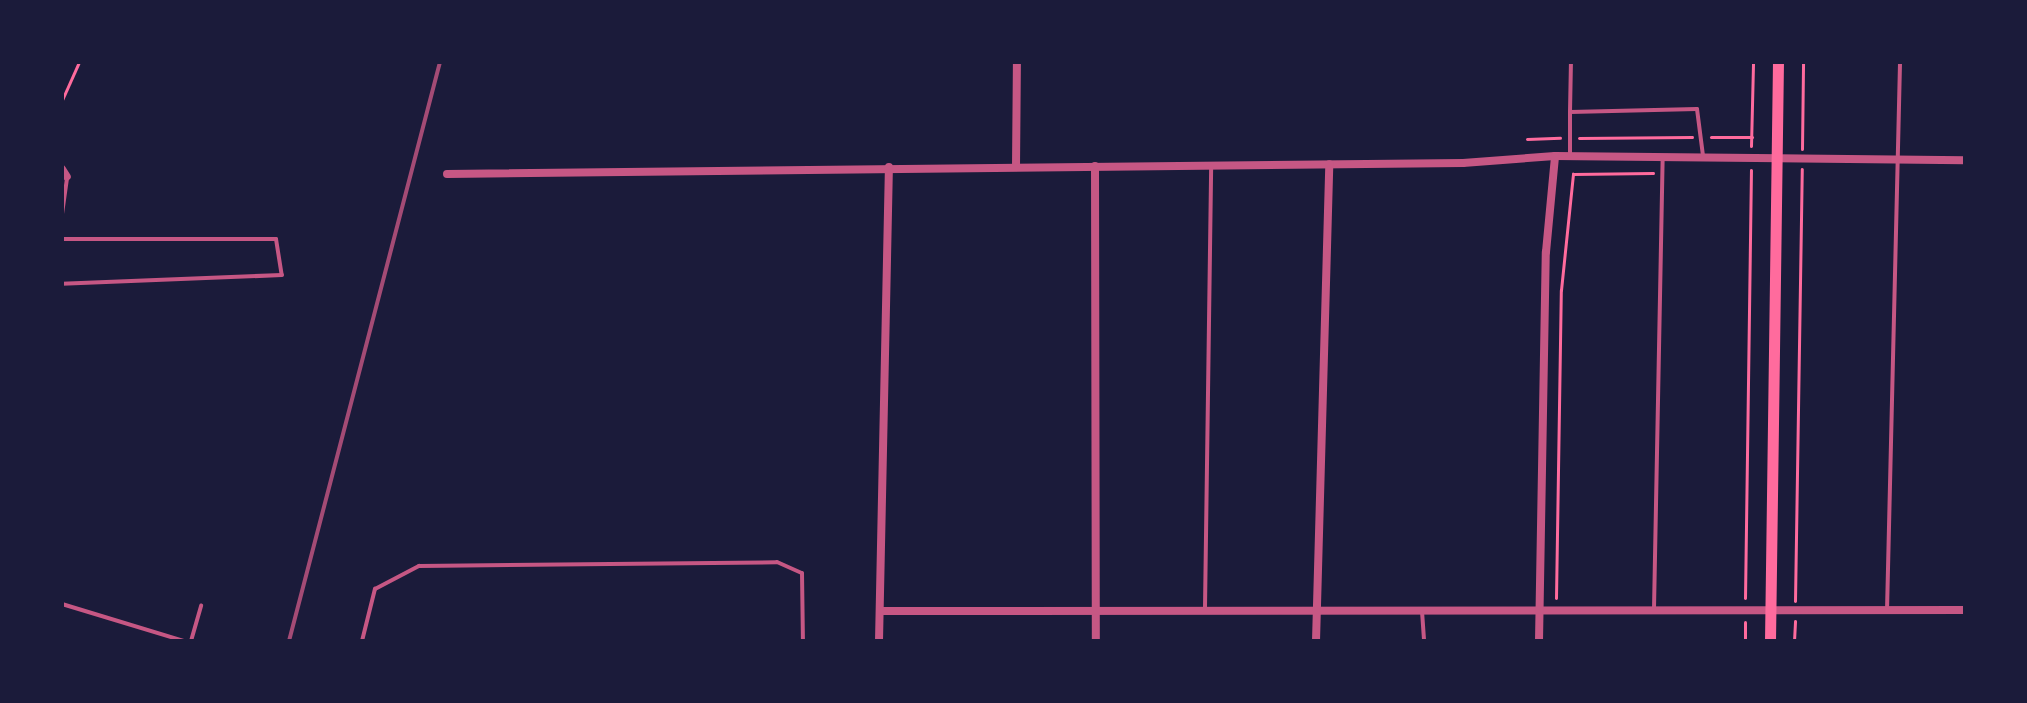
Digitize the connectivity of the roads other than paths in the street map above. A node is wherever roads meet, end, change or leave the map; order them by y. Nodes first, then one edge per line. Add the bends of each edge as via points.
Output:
1 (1017, 62) edge
2 (1571, 62) edge
3 (1778, 62) edge
4 (1900, 62) edge
5 (1570, 112) junction
6 (1555, 156) junction
7 (1570, 156) junction
8 (1663, 156) junction
9 (1703, 156) junction
10 (1776, 158) junction
11 (1899, 160) junction
12 (1965, 160) edge
13 (1329, 164) junction
14 (1211, 165) junction
15 (1095, 166) junction
16 (889, 167) junction
17 (1016, 167) junction
18 (65, 173) edge
19 (447, 174) dead end
20 (62, 214) edge
21 (62, 239) edge
22 (62, 284) edge
23 (62, 604) edge
24 (201, 605) dead end
25 (1316, 607) junction
26 (1096, 608) junction
27 (1205, 608) junction
28 (1422, 608) junction
29 (1771, 608) junction
30 (1539, 609) junction
31 (1965, 610) edge
32 (881, 611) junction
33 (1654, 611) junction
34 (1887, 612) junction
35 (184, 641) edge
36 (191, 641) edge
37 (362, 641) edge
38 (803, 641) edge
39 (879, 641) edge
40 (1096, 641) edge
41 (1316, 641) edge
42 (1424, 641) edge
43 (1539, 641) edge
44 (1770, 641) edge

1 - 17 street
2 - 5 lane
3 - 10 main road
4 - 11 lane
5 - 7 lane
5 - 9 lane via 1697,109
6 - 7 street
6 - 13 street
6 - 30 street
7 - 8 street
8 - 9 street
8 - 33 lane
9 - 10 street
10 - 11 street
10 - 29 main road
11 - 12 street
11 - 34 lane
13 - 14 street
13 - 25 street
14 - 15 street
14 - 27 lane
15 - 17 street
15 - 26 street
16 - 17 street
16 - 19 street
16 - 32 street
18 - 20 lane
21 - 22 lane via 276,239 282,275
23 - 35 lane
24 - 36 lane
25 - 27 street
25 - 28 street
25 - 41 street
26 - 27 street
26 - 32 street
26 - 40 street
28 - 30 street
28 - 42 lane
29 - 33 street
29 - 34 street
29 - 44 main road
30 - 33 street
30 - 43 street
31 - 34 street
32 - 39 street
37 - 38 lane via 375,589 419,566 777,562 802,573

